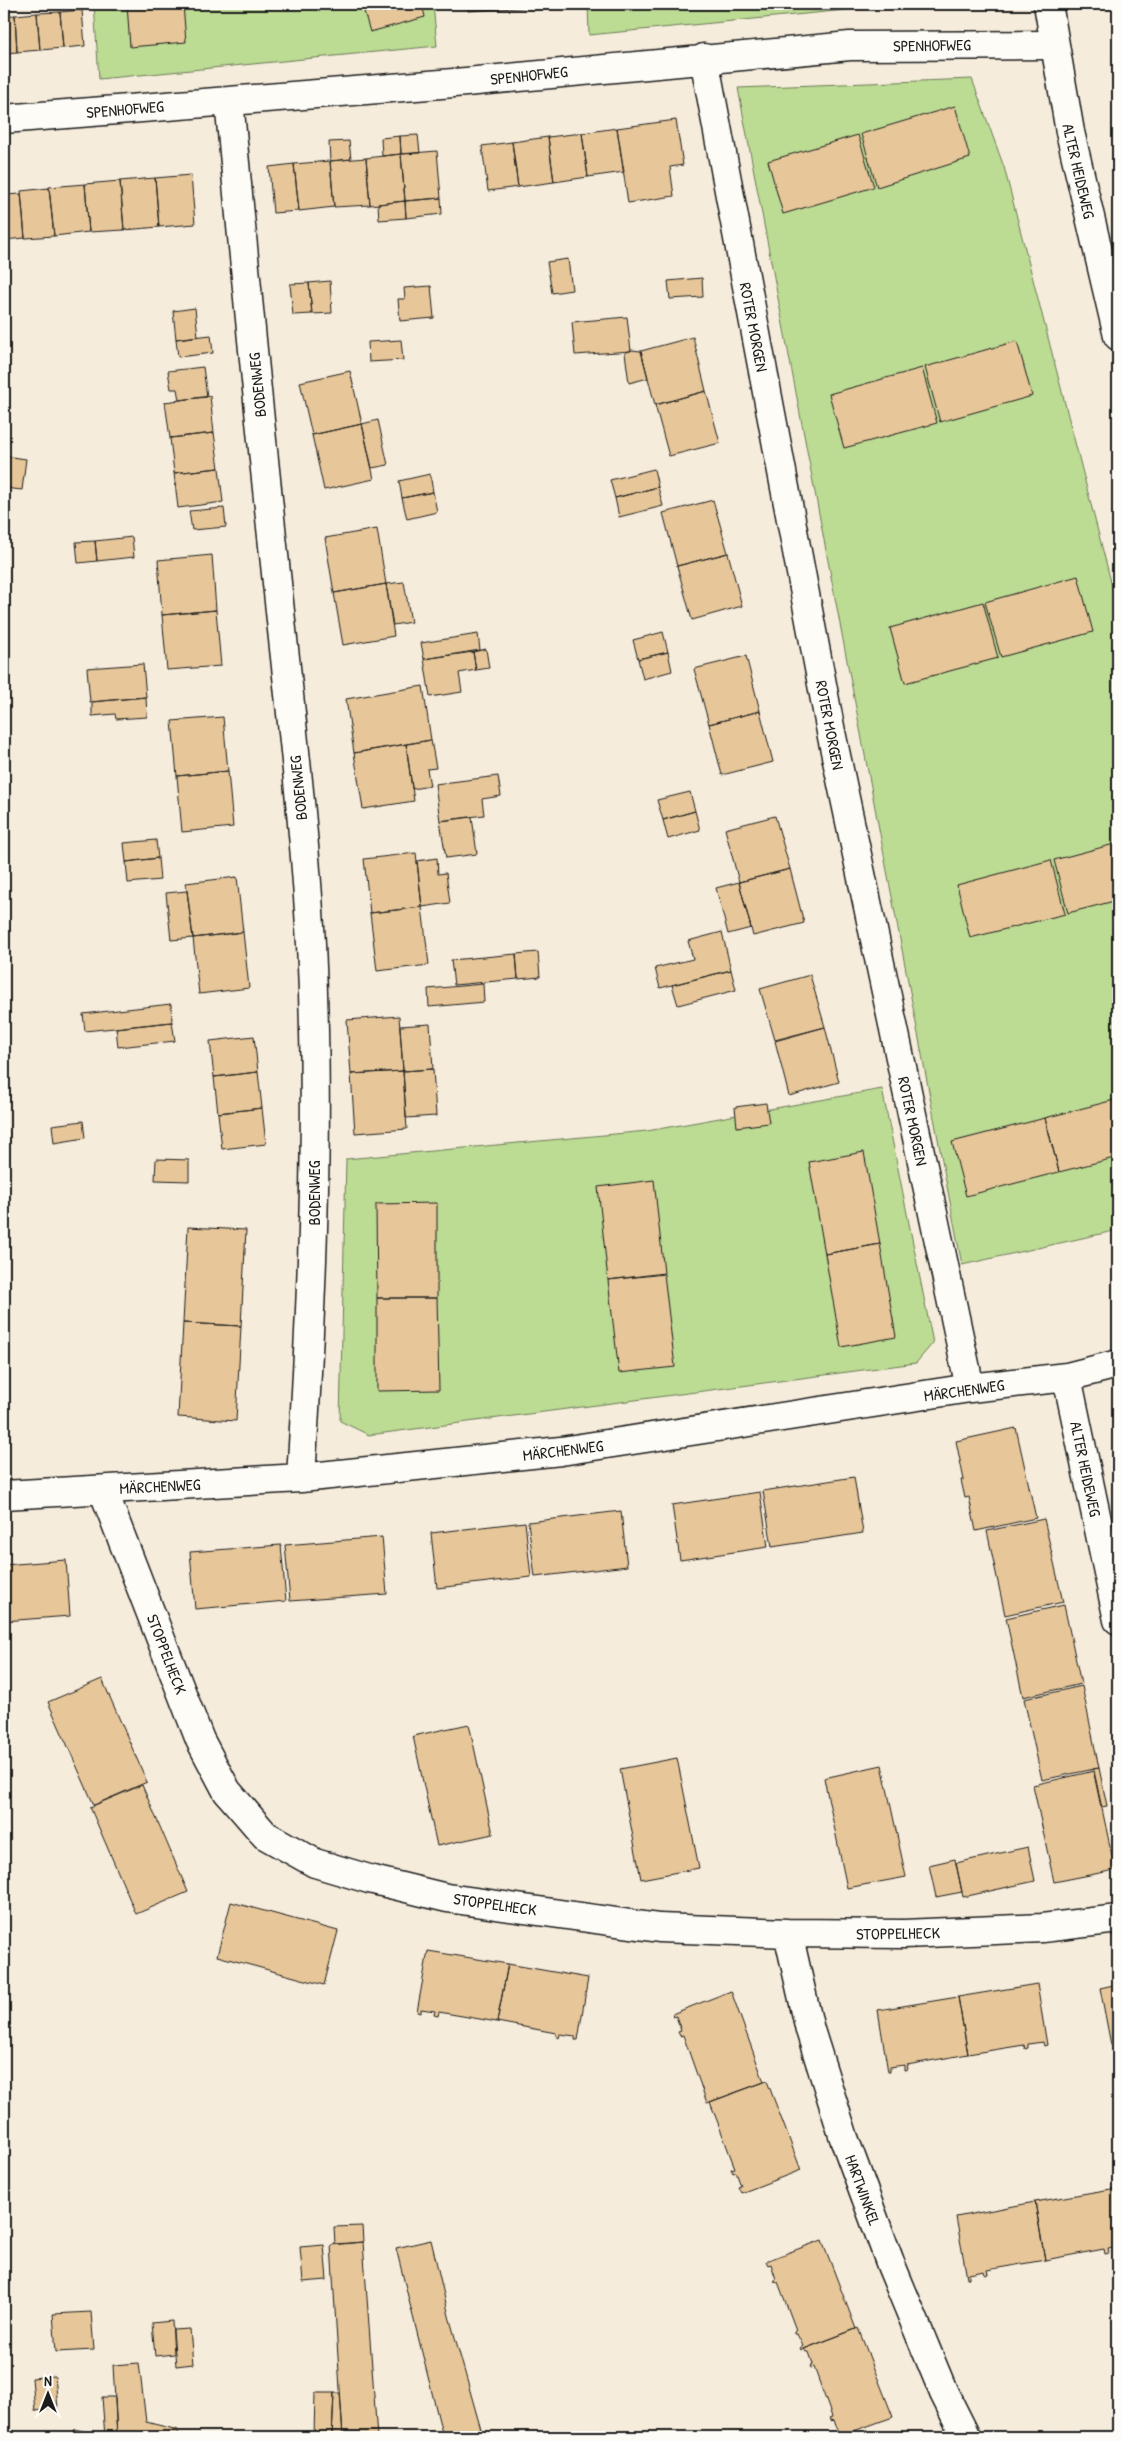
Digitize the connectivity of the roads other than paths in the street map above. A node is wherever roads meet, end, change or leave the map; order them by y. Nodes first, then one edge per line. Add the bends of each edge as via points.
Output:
1 (1048, 4) edge
2 (1054, 45) junction
3 (704, 58) junction
4 (229, 101) junction
5 (4, 119) edge
6 (1118, 336) edge
7 (1118, 1364) edge
8 (1066, 1377) junction
9 (970, 1388) junction
10 (301, 1478) junction
11 (103, 1490) junction
12 (4, 1495) edge
13 (1118, 1620) edge
14 (1118, 1919) edge
15 (788, 1933) junction
16 (966, 2437) edge

1 - 2 street, ALTER HEIDEWEG
2 - 3 street, SPENHOFWEG via 850,46
2 - 6 street, ALTER HEIDEWEG via 1070,132
3 - 4 street, SPENHOFWEG
3 - 9 street, ROTER MORGEN via 831,732
4 - 5 street, SPENHOFWEG
4 - 10 street, BODENWEG via 311,944 313,1256
7 - 8 street, MÄRCHENWEG
8 - 9 street, MÄRCHENWEG
8 - 13 street, ALTER HEIDEWEG
9 - 10 street, MÄRCHENWEG via 561,1451
10 - 11 street, MÄRCHENWEG
11 - 12 street, MÄRCHENWEG
11 - 15 street, STOPPELHECK via 200,1740 227,1791 265,1835 315,1863 447,1898 659,1928
14 - 15 street, STOPPELHECK via 1032,1929 904,1934
15 - 16 street, HARTWINKEL via 810,2030 844,2138 891,2265 944,2393

